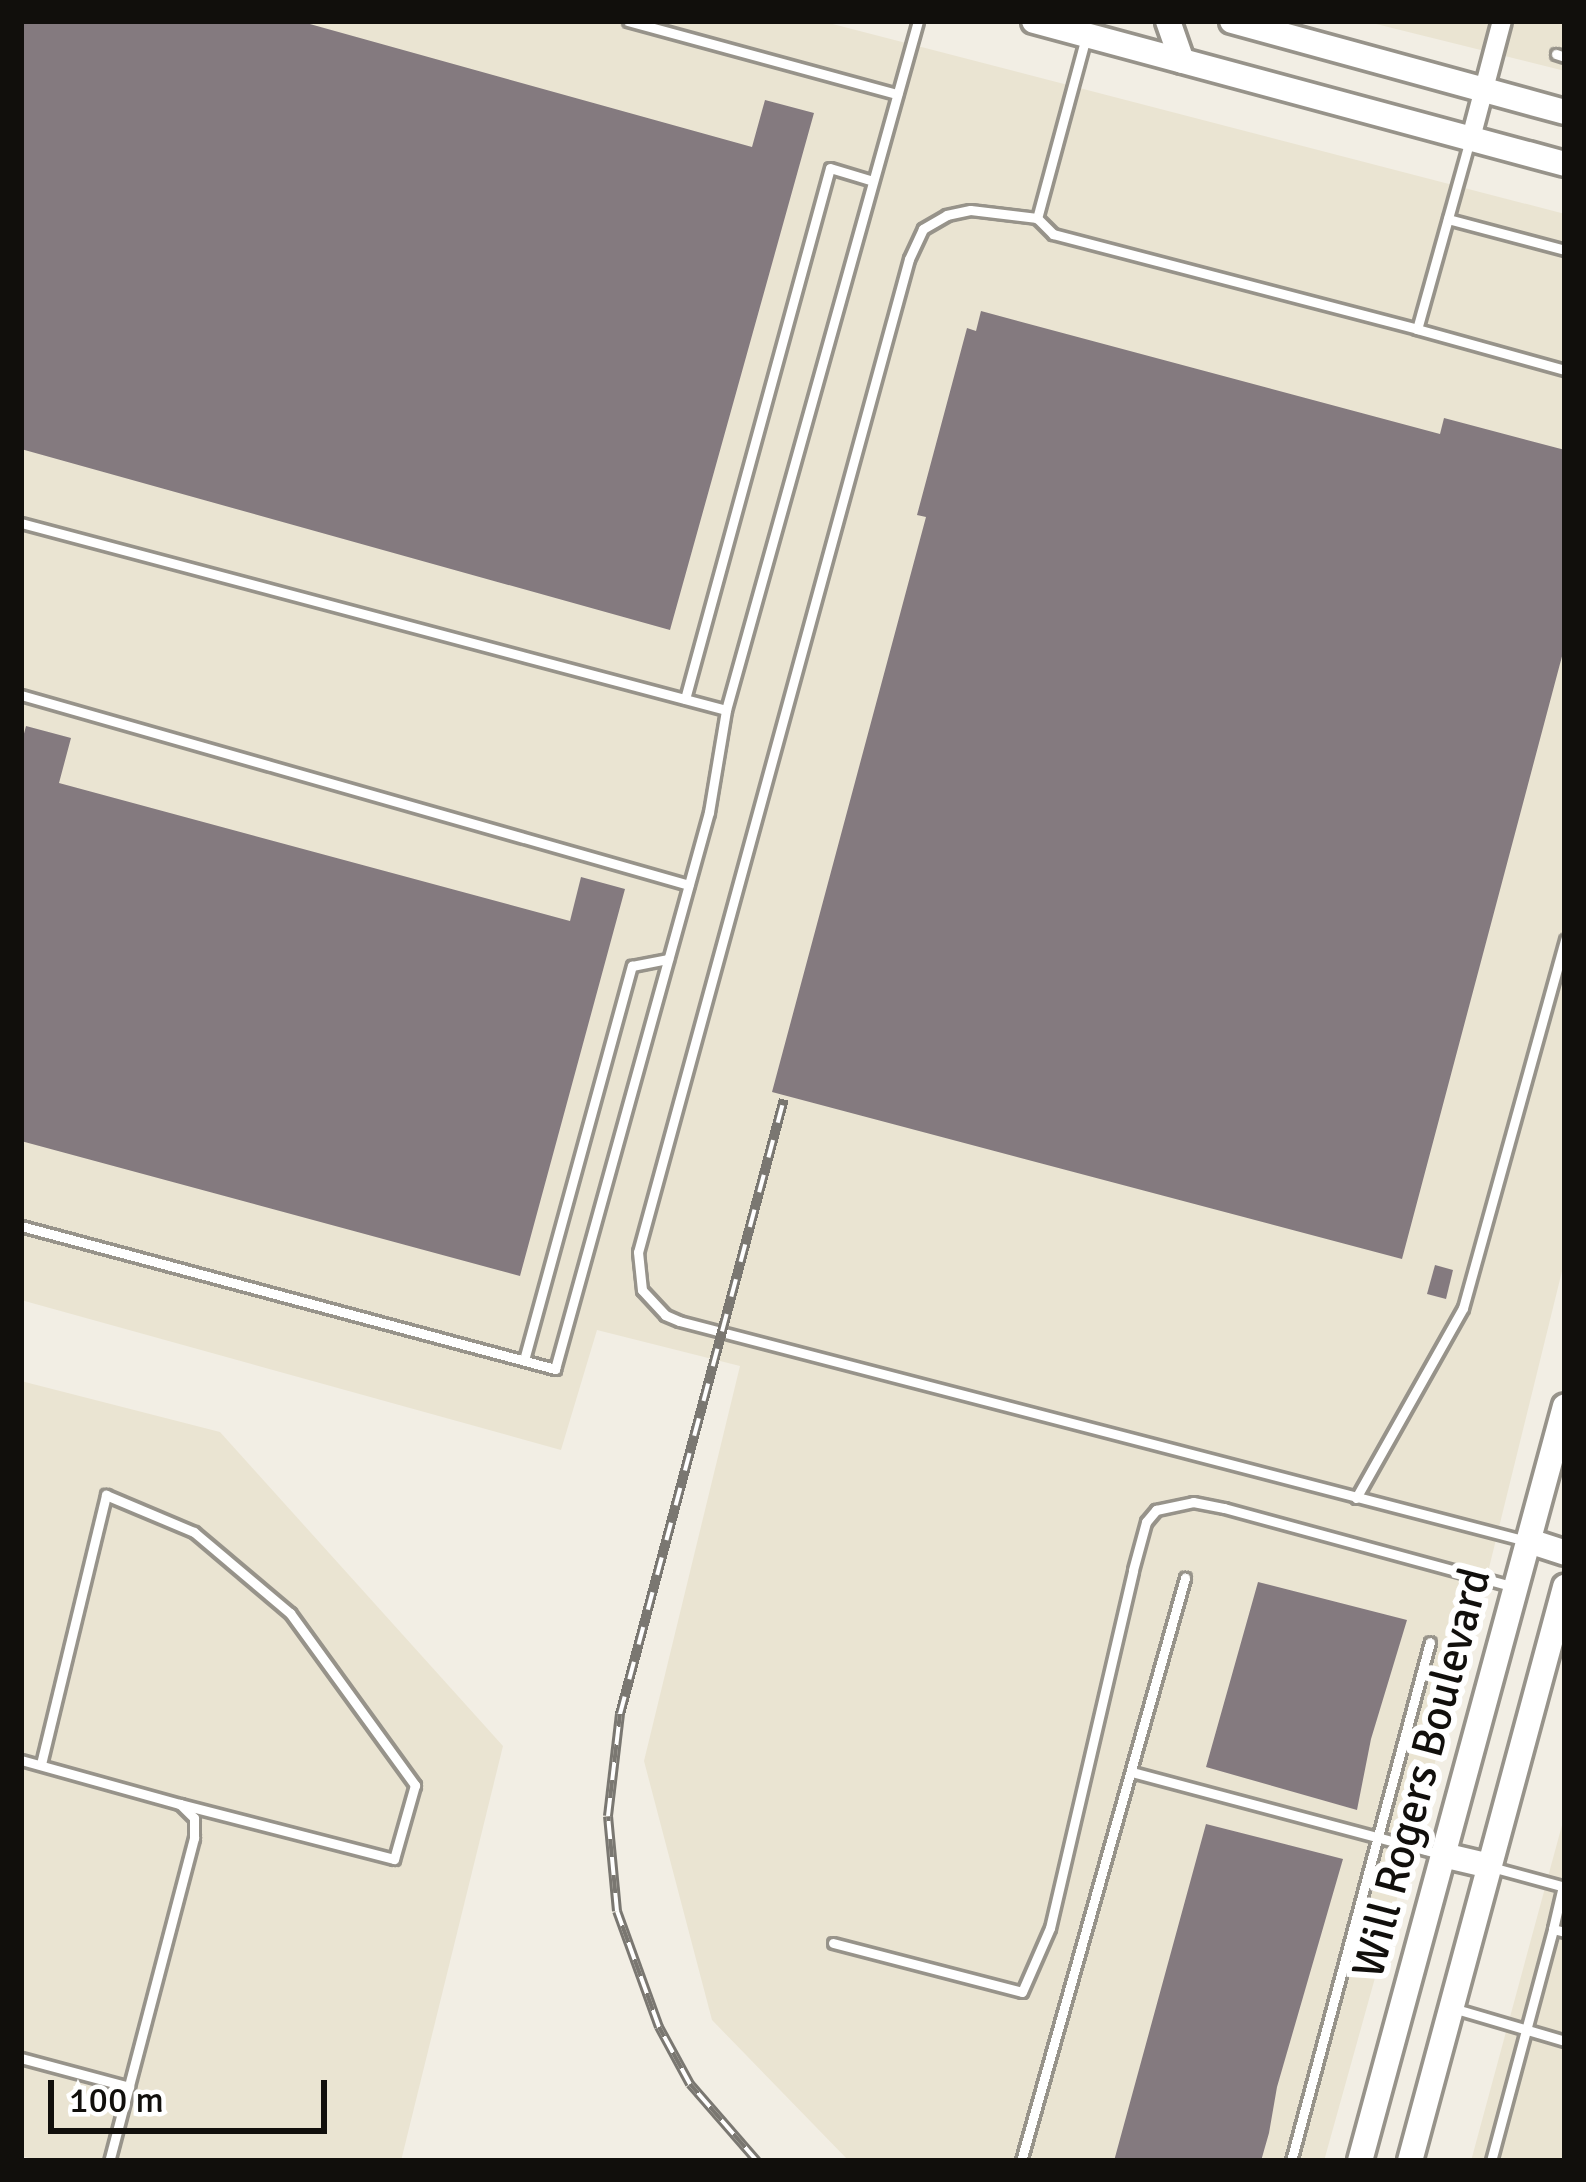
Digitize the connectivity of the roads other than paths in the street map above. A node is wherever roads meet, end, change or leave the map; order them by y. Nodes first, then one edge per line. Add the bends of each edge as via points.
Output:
1 (628, 21) edge
2 (918, 21) edge
3 (1034, 21) edge
4 (1168, 21) edge
5 (1232, 21) edge
6 (1502, 21) edge
7 (1263, 25) edge
8 (1086, 35) junction
9 (1182, 61) junction
10 (1484, 90) junction
11 (897, 94) junction
12 (1565, 112) edge
13 (1471, 138) junction
14 (1565, 164) edge
15 (873, 181) junction
16 (1037, 218) junction
17 (1448, 219) junction
18 (1565, 250) edge
19 (1417, 328) junction
20 (1565, 370) edge
21 (21, 523) edge
22 (21, 695) edge
23 (685, 699) junction
24 (726, 710) junction
25 (689, 885) junction
26 (1565, 940) edge
27 (668, 959) junction
28 (21, 1226) edge
29 (524, 1360) junction
30 (1565, 1406) edge
31 (1356, 1498) junction
32 (1528, 1541) junction
33 (1565, 1553) edge
34 (1185, 1578) dead end
35 (1516, 1587) junction
36 (1565, 1587) edge
37 (1430, 1642) dead end
38 (22, 1759) edge
39 (41, 1764) junction
40 (1132, 1772) junction
41 (180, 1804) junction
42 (1379, 1838) junction
43 (1443, 1855) junction
44 (1490, 1866) junction
45 (1564, 1886) edge
46 (1559, 1931) edge
47 (833, 1943) dead end
48 (1451, 2007) junction
49 (1526, 2029) junction
50 (1565, 2041) edge
51 (21, 2058) edge
52 (128, 2087) junction
53 (109, 2161) edge
54 (1021, 2161) edge
55 (1291, 2161) edge
56 (1360, 2161) edge
57 (1410, 2161) edge
58 (1491, 2161) edge

1 - 11 lane
2 - 11 lane
3 - 8 main road
4 - 9 main road
5 - 7 main road
6 - 10 street
7 - 10 main road
8 - 9 main road
8 - 16 lane
9 - 13 main road
10 - 12 main road
10 - 13 street
11 - 15 lane
13 - 14 main road
13 - 17 lane
15 - 23 lane via 830,168
15 - 24 lane
16 - 19 lane via 1053,234
16 - 31 lane via 947,215 922,229 909,259 638,1273 652,1305 679,1321
17 - 18 lane
17 - 19 lane
19 - 20 lane
21 - 23 lane
22 - 25 lane
23 - 24 lane
24 - 25 lane
25 - 27 lane
26 - 31 lane via 1462,1308
27 - 29 lane via 632,966
27 - 29 lane via 554,1369
28 - 29 lane
30 - 32 main road, Will Rogers Boulevard
31 - 32 lane
32 - 33 main road
32 - 35 main road, Will Rogers Boulevard
34 - 40 lane
35 - 43 main road, Will Rogers Boulevard
35 - 47 lane via 1224,1508 1193,1502 1156,1510 1145,1522 1050,1928 1022,1992
36 - 44 main road, Will Rogers Boulevard
37 - 42 lane
38 - 39 lane
39 - 41 lane
39 - 41 lane via 106,1495 194,1532 290,1613 415,1785 394,1858
40 - 42 lane
40 - 54 lane
41 - 52 lane via 194,1818 194,1838
42 - 43 lane
42 - 55 lane
43 - 44 main road
43 - 56 main road, Will Rogers Boulevard
44 - 45 lane
44 - 48 main road, Will Rogers Boulevard
45 - 46 lane
46 - 49 lane
48 - 49 lane
48 - 57 main road, Will Rogers Boulevard
49 - 50 lane
49 - 58 lane
51 - 52 lane
52 - 53 lane

